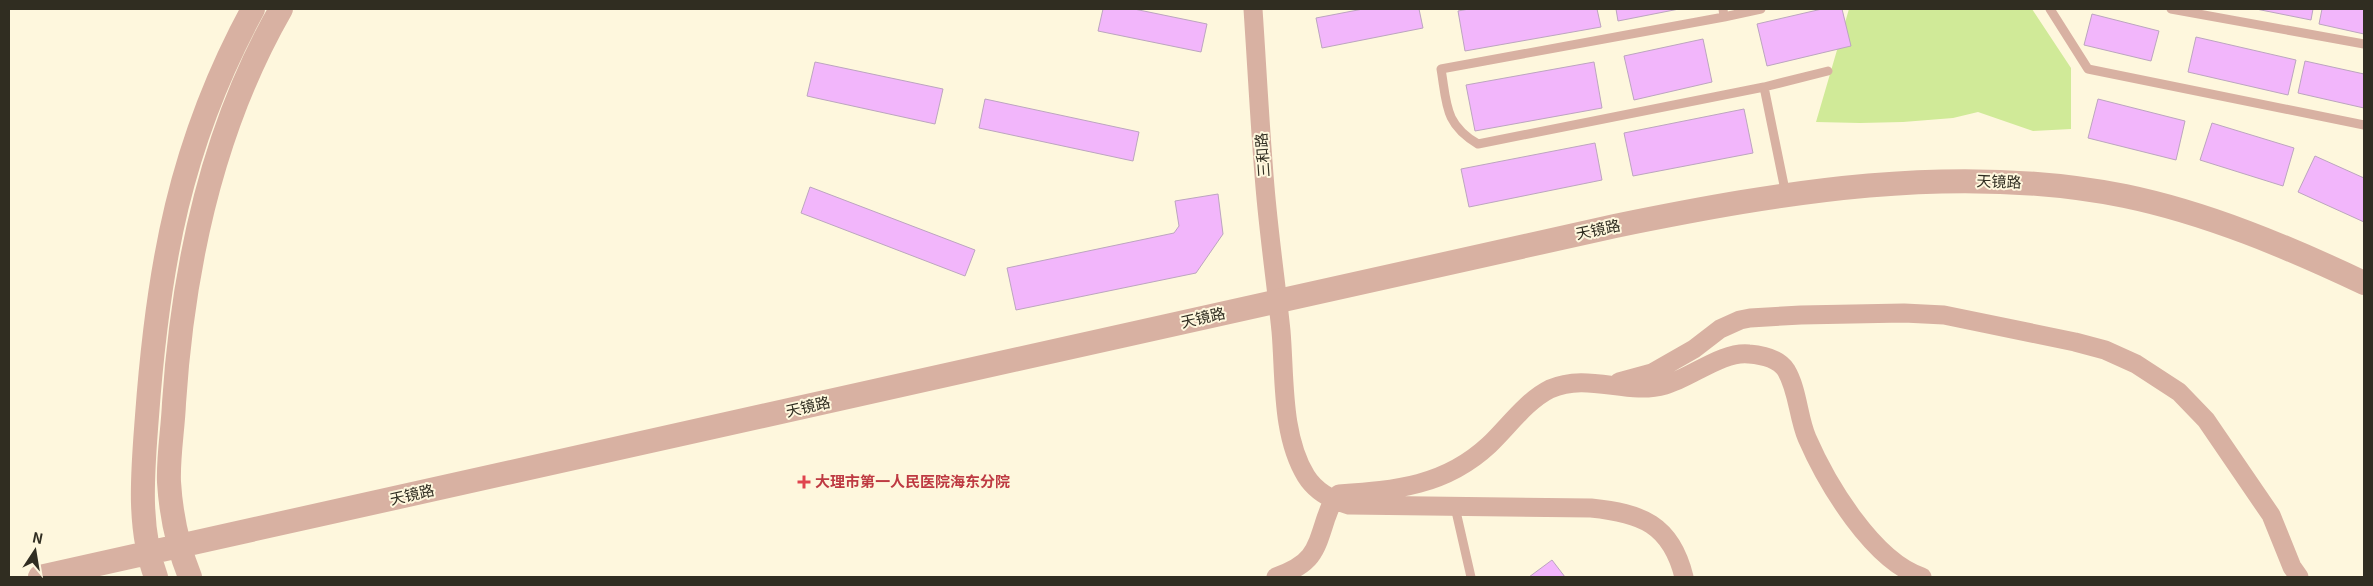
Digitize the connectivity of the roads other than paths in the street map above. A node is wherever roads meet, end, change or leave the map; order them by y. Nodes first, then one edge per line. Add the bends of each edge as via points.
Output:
1 (253, 9) edge
2 (281, 9) edge
3 (1253, 9) edge
4 (1761, 9) edge
5 (2050, 9) edge
6 (2171, 9) edge
7 (1724, 13) edge
8 (2364, 44) edge
9 (1828, 71) dead end
10 (1764, 87) junction
11 (2364, 125) edge
12 (1786, 195) junction
13 (2364, 283) edge
14 (1278, 302) junction
15 (1610, 385) junction
16 (1333, 499) junction
17 (1455, 507) junction
18 (178, 548) junction
19 (147, 554) junction
20 (40, 577) edge
21 (156, 577) edge
22 (190, 577) edge
23 (1276, 577) edge
24 (1471, 577) edge
25 (1684, 577) edge
26 (1922, 577) edge
27 (2299, 577) edge

1 - 19 street via 201,122 164,259 152,352 143,474
2 - 18 street via 243,83 224,134 206,196 186,287 169,481
3 - 14 street, 三和路 via 1265,188
4 - 7 lane
5 - 11 lane via 2088,69
6 - 8 lane
7 - 10 lane via 1441,69 1449,117 1465,136 1478,144
9 - 10 lane
10 - 12 lane
12 - 13 street, 天镜路 via 1929,181 2009,182 2075,188 2127,197 2209,220 2297,253
12 - 14 street, 天镜路 via 1615,226
14 - 16 street, 三和路 via 1291,439 1306,475 1318,491
14 - 18 street, 天镜路
15 - 16 street via 1573,383 1549,390 1487,446 1452,472 1435,480 1416,486 1339,494
15 - 26 street via 1658,387 1740,353 1776,360 1791,382 1806,438 1852,520 1884,553
15 - 27 street via 1652,373 1694,349 1720,329 1750,318 1885,313 1944,315 2105,350 2136,364 2179,392 2199,413 2271,515
16 - 17 street via 1348,505 1374,507
16 - 23 street via 1310,558 1302,566
17 - 24 lane
17 - 25 street via 1621,511 1643,518 1658,530 1672,546
18 - 19 street, 天镜路
18 - 22 street
19 - 20 street, 天镜路
19 - 21 street

